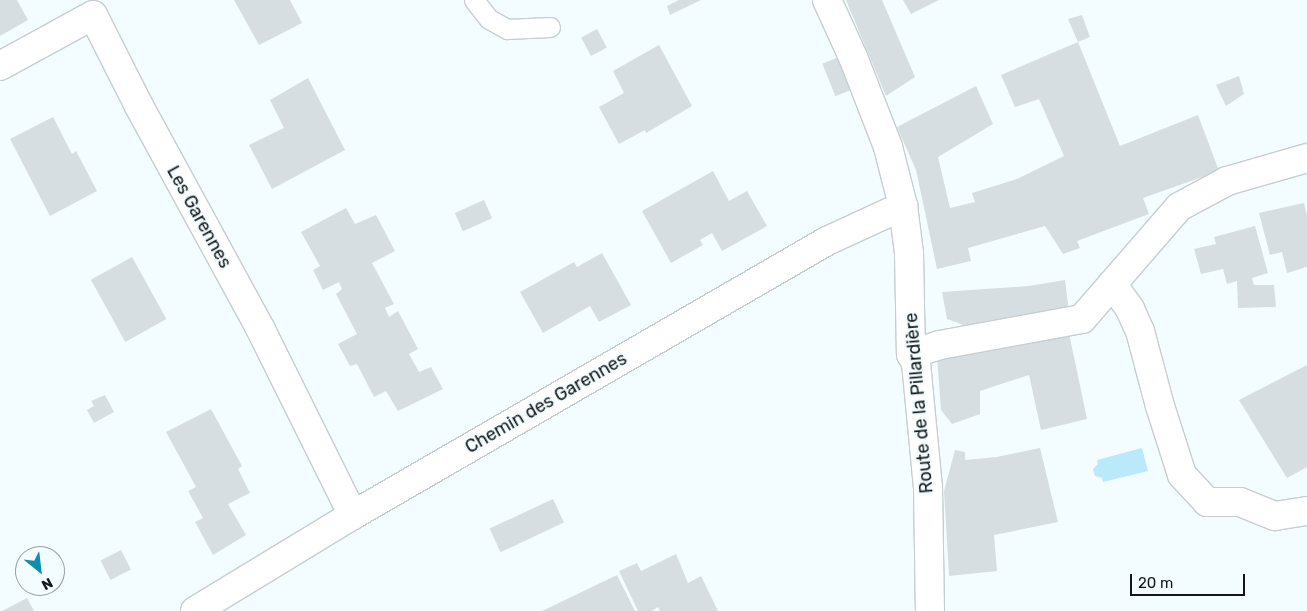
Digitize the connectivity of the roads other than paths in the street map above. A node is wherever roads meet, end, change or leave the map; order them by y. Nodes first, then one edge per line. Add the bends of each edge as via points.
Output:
1 (474, 0) edge
2 (827, 0) edge
3 (550, 27) dead end
4 (0, 66) edge
5 (1307, 158) edge
6 (903, 206) junction
7 (1112, 284) junction
8 (911, 354) junction
9 (1307, 511) edge
10 (353, 514) junction
11 (195, 611) edge
12 (930, 611) edge

1 - 3 lane via 489,19 507,29
2 - 6 street, Route de la Pillardière via 888,147
4 - 10 street, Les Garennes via 93,15 260,328
5 - 7 street via 1226,181 1179,207
6 - 8 street, Route de la Pillardière via 909,253
6 - 10 street, Chemin des Garennes via 828,241
7 - 8 street via 1082,319 940,345
7 - 9 street via 1130,309 1140,331 1182,475 1207,502 1240,502 1275,516
8 - 12 street, Route de la Pillardière via 916,363 928,487
10 - 11 street, Chemin des Garennes

